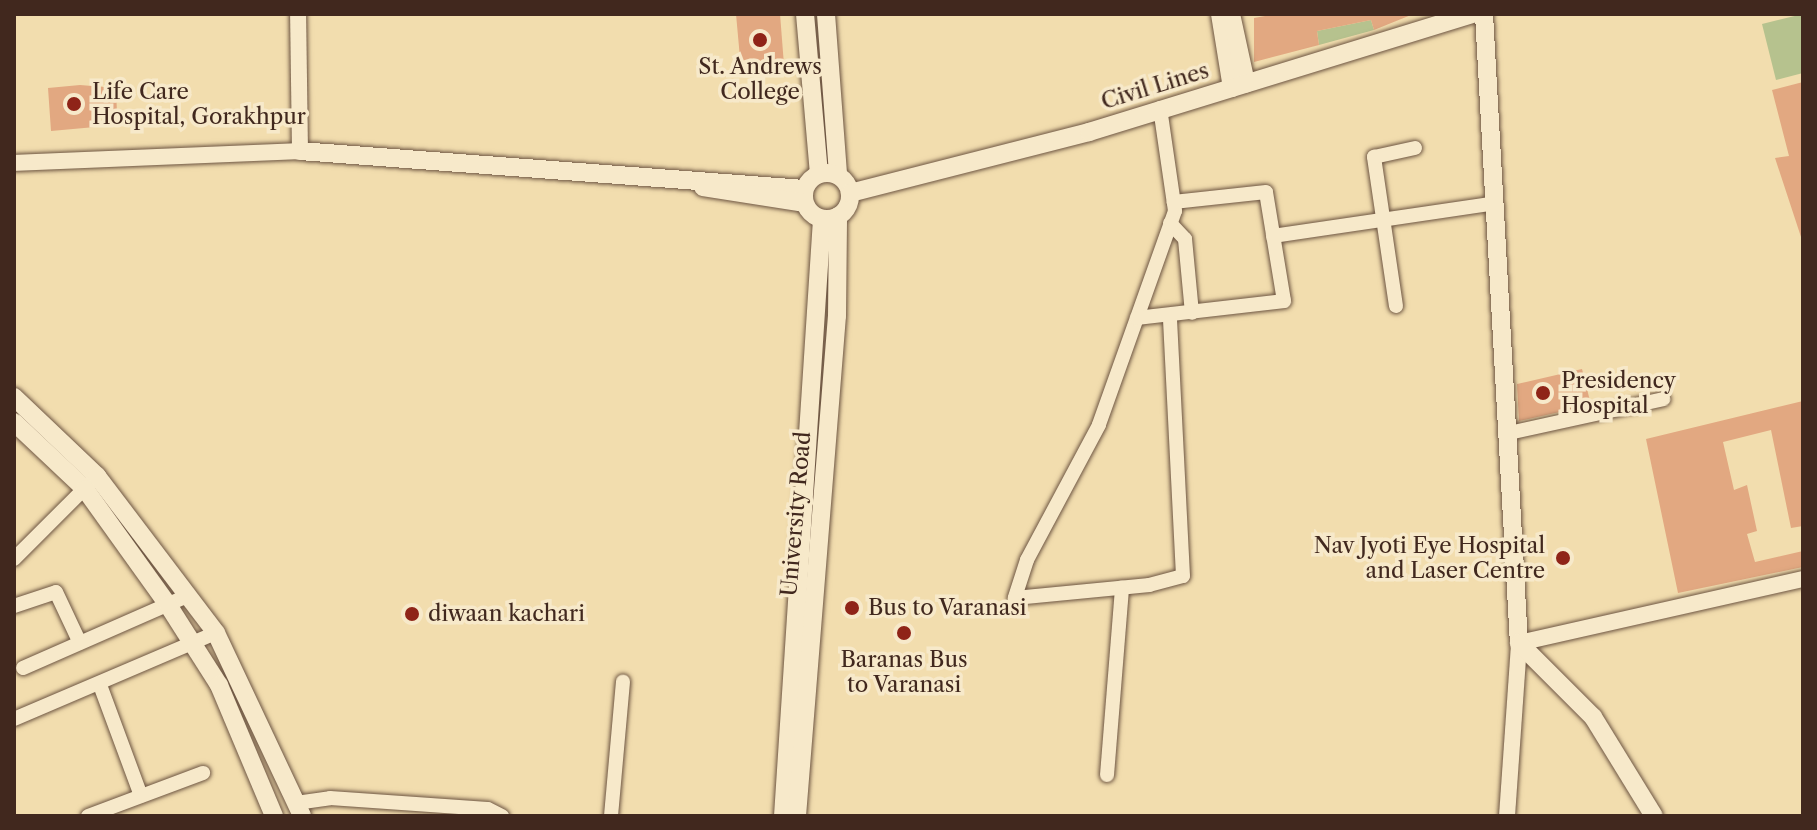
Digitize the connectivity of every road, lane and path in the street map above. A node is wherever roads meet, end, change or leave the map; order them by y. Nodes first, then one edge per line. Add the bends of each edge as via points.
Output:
1 (298, 14) edge
2 (805, 14) edge
3 (826, 14) edge
4 (1220, 14) edge
5 (1231, 14) edge
6 (1472, 14) edge
7 (1484, 14) edge
8 (1239, 86) junction
9 (1160, 108) junction
10 (1415, 148) dead end
11 (300, 151) junction
12 (14, 163) edge
13 (828, 174) junction
14 (850, 193) junction
15 (804, 196) junction
16 (1174, 202) junction
17 (1496, 203) junction
18 (830, 218) junction
19 (1384, 220) junction
20 (1170, 223) junction
21 (1273, 236) junction
22 (1396, 306) dead end
23 (1192, 313) junction
24 (1170, 316) junction
25 (1137, 318) junction
26 (14, 397) edge
27 (1663, 399) dead end
28 (14, 422) edge
29 (1509, 433) junction
30 (91, 482) junction
31 (14, 559) edge
32 (1803, 579) edge
33 (1122, 588) junction
34 (189, 595) junction
35 (168, 605) junction
36 (14, 606) edge
37 (216, 633) junction
38 (80, 643) junction
39 (1519, 643) junction
40 (194, 645) junction
41 (23, 668) dead end
42 (623, 682) dead end
43 (100, 685) junction
44 (14, 719) edge
45 (203, 773) dead end
46 (1107, 775) dead end
47 (141, 796) junction
48 (299, 810) edge
49 (88, 816) edge
50 (274, 816) edge
51 (502, 816) edge
52 (611, 816) edge
53 (783, 816) edge
54 (797, 816) edge
55 (1507, 816) edge
56 (1654, 816) edge

1 - 11 street
2 - 13 main road
3 - 13 main road
4 - 8 main road
5 - 8 main road
6 - 8 main road, Civil Lines
7 - 17 main road
8 - 9 main road, Civil Lines
9 - 14 main road, Civil Lines via 948,172
9 - 16 street
10 - 19 street via 1374,157
11 - 12 street
11 - 15 main road
13 - 14 main road
13 - 15 main road
14 - 18 main road
15 - 18 main road
16 - 20 street
16 - 21 street via 1262,190 1269,196
17 - 19 street
17 - 29 main road
18 - 53 main road, University Road
18 - 54 main road, University Road via 837,316
19 - 21 street
19 - 22 street
20 - 23 street via 1185,239
20 - 25 street
21 - 23 street via 1283,304
23 - 24 street
24 - 25 street
24 - 33 street via 1184,574
25 - 33 street via 1099,425 1027,560 1015,598
26 - 30 main road
27 - 29 street
28 - 30 main road
29 - 39 main road
30 - 31 street
30 - 34 main road
30 - 35 main road
32 - 39 street
33 - 46 street
34 - 35 street
34 - 37 main road
35 - 38 street
35 - 40 main road
36 - 38 street via 56,592
37 - 40 street
37 - 48 main road
38 - 41 street
39 - 55 street
39 - 56 main road via 1593,717
40 - 43 street
40 - 50 main road via 219,685
42 - 52 street
43 - 44 street
43 - 47 street
45 - 47 street
47 - 49 street
48 - 51 street via 330,798 488,809

